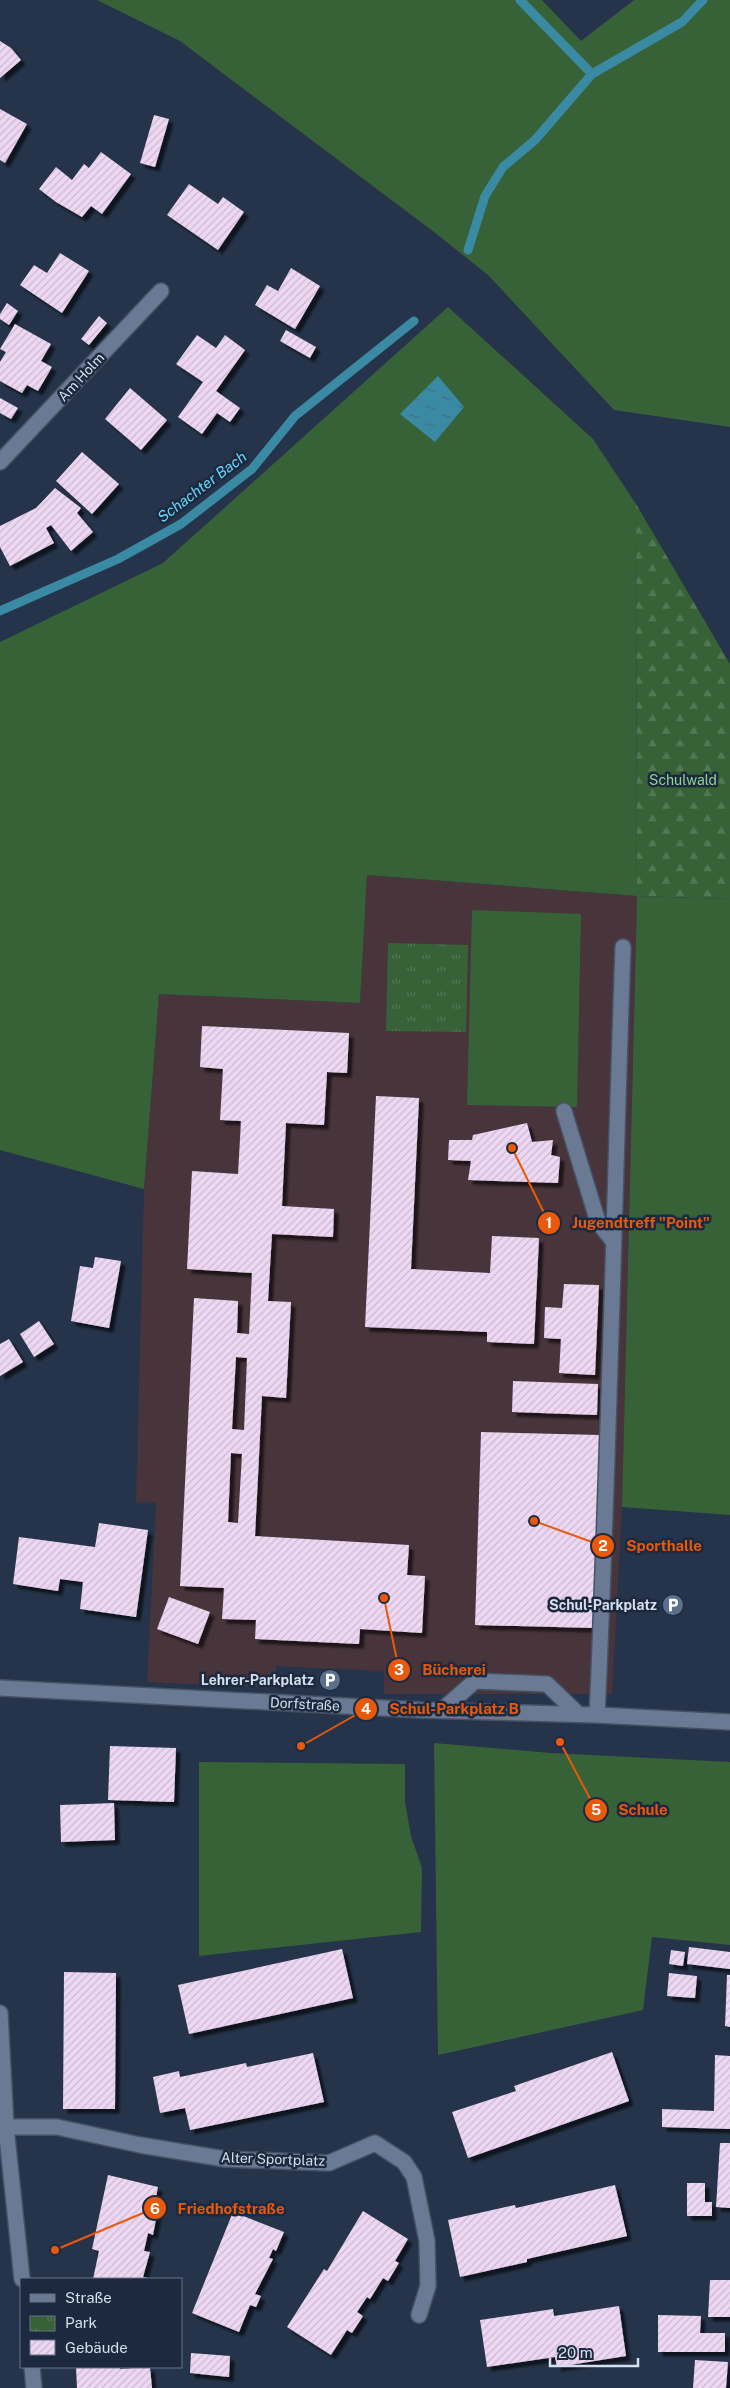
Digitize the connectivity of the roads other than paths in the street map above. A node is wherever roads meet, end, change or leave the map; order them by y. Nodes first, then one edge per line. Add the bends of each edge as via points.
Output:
1 (162, 291) dead end
2 (0, 462) edge
3 (623, 947) dead end
4 (564, 1111) dead end
5 (613, 1241) junction
6 (0, 1688) edge
7 (442, 1710) junction
8 (578, 1714) junction
9 (597, 1715) junction
10 (730, 1722) edge
11 (0, 2013) edge
12 (6, 2127) junction
13 (22, 2278) edge
14 (419, 2315) dead end
15 (32, 2368) edge
16 (34, 2388) edge

1 - 2 street, Am Holm
3 - 5 street
4 - 5 street via 598,1222
5 - 9 street
6 - 7 street, Dorfstraße
7 - 8 street, Dorfstraße
7 - 8 street via 475,1681 548,1684
8 - 9 street, Dorfstraße
9 - 10 street, Dorfstraße
11 - 12 street
12 - 13 street
12 - 14 street, Alter Sportplatz via 57,2127 225,2159 328,2163 375,2143 404,2162 414,2177 428,2241 428,2286
15 - 16 street

